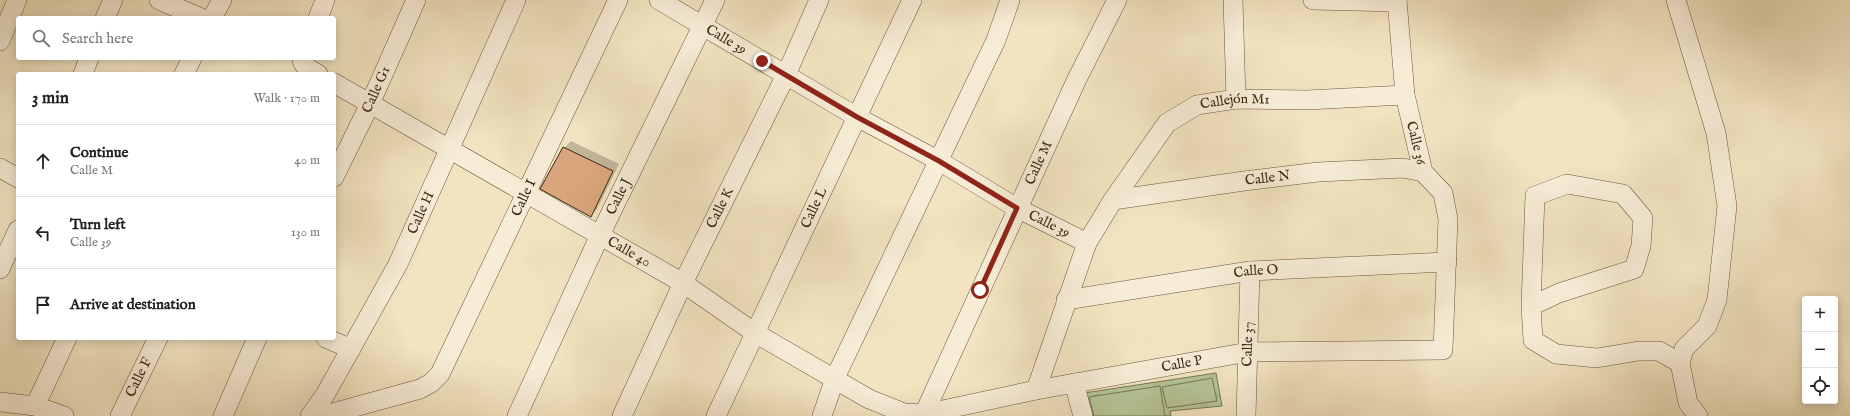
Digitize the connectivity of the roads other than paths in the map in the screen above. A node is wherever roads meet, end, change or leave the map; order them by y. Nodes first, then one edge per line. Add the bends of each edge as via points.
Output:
1 (18, 0) edge
2 (113, 0) edge
3 (159, 0) edge
4 (222, 0) edge
5 (325, 0) edge
6 (416, 0) edge
7 (516, 0) edge
8 (618, 0) edge
9 (659, 0) edge
10 (715, 0) edge
11 (819, 0) edge
12 (912, 0) edge
13 (1010, 0) edge
14 (1117, 0) edge
15 (1233, 0) edge
16 (1313, 0) edge
17 (1676, 0) edge
18 (1397, 1) edge
19 (107, 16) edge
20 (196, 16) edge
21 (213, 16) edge
22 (319, 16) edge
23 (703, 26) junction
24 (0, 40) edge
25 (88, 60) edge
26 (191, 60) edge
27 (302, 60) edge
28 (84, 72) edge
29 (185, 72) edge
30 (315, 72) edge
31 (786, 75) junction
32 (336, 84) edge
33 (1405, 95) junction
34 (1236, 99) junction
35 (370, 104) junction
36 (857, 117) junction
37 (448, 149) junction
38 (939, 161) junction
39 (0, 168) edge
40 (1423, 172) junction
41 (336, 173) edge
42 (16, 177) edge
43 (525, 193) junction
44 (1113, 200) junction
45 (1017, 208) junction
46 (16, 234) edge
47 (600, 236) junction
48 (1087, 243) junction
49 (1447, 262) junction
50 (0, 269) edge
51 (1250, 271) junction
52 (683, 283) junction
53 (1066, 300) junction
54 (1531, 306) junction
55 (755, 334) junction
56 (66, 340) edge
57 (157, 340) edge
58 (256, 340) edge
59 (331, 340) edge
60 (351, 349) junction
61 (1443, 350) joint
62 (1248, 352) junction
63 (1680, 363) junction
64 (835, 378) junction
65 (1074, 383) junction
66 (1036, 390) junction
67 (0, 402) edge
68 (36, 406) junction
69 (924, 414) junction
70 (64, 416) edge
71 (120, 416) edge
72 (223, 416) edge
73 (310, 416) edge
74 (322, 416) edge
75 (517, 416) edge
76 (622, 416) edge
77 (716, 416) edge
78 (822, 416) edge
79 (1083, 416) edge
80 (1246, 416) edge
81 (1698, 416) edge

1 - 24 street
2 - 19 street
3 - 20 street
4 - 21 street
5 - 22 street
6 - 35 street, Calle G1
7 - 37 street, Calle H
8 - 43 street, Calle I
9 - 23 street, Calle 39
10 - 23 street, Calle J
11 - 31 street, Calle K
12 - 36 street, Calle L
13 - 38 street via 996,40
14 - 45 street, Calle M
15 - 34 street
16 - 18 street
17 - 63 street via 1716,133 1726,206 1717,300 1707,326 1684,349
18 - 33 street, Calle 36
23 - 31 street, Calle 39
23 - 47 street, Calle J
25 - 28 street
26 - 29 street
27 - 30 street via 306,67
31 - 36 street, Calle 39
31 - 52 street, Calle K
32 - 35 street, Calle 40
33 - 34 street, Callejón M1 via 1307,100
33 - 40 street, Calle 36
34 - 44 street, Callejón M1 via 1197,105 1167,123
35 - 37 street, Calle 40
35 - 41 street, Calle G1
36 - 38 street, Calle 39
36 - 55 street, Calle L
37 - 43 street, Calle 40
37 - 60 street, Calle H via 398,264
38 - 45 street, Calle 39
38 - 64 street
39 - 42 street
40 - 44 street, Calle N via 1403,168 1318,172
40 - 49 street, Calle 36 via 1443,193 1448,219
43 - 47 street, Calle 40
43 - 74 street, Calle I via 440,374 420,389
44 - 48 street, Callejón M1
45 - 48 street, Calle 39
45 - 69 street, Calle M
46 - 50 street
47 - 52 street, Calle 40
47 - 75 street, Calle J
48 - 53 street, Callejón M1
49 - 51 street, Calle O
49 - 61 street, Calle 36
51 - 53 street, Calle O
51 - 62 street, Calle 37
52 - 55 street, Calle 40
52 - 76 street, Calle K
53 - 66 street, Callejón M1
54 - 54 street via 1535,196 1567,184 1623,194 1643,218 1641,246 1634,269 1559,293
54 - 63 street via 1533,340 1556,354 1597,358 1659,350
55 - 64 street, Calle 40
55 - 77 street, Calle L
56 - 68 street
57 - 71 street, Calle F
58 - 72 street
59 - 60 street
60 - 73 street, Calle H
61 - 62 street, Calle P
62 - 65 street, Calle P
62 - 80 street, Calle 37
63 - 81 street via 1688,403
64 - 69 street, Calle 40 via 869,399 904,414
64 - 78 street
65 - 66 street, Calle P
65 - 79 street
66 - 69 street, Calle P
67 - 68 street
68 - 70 street

